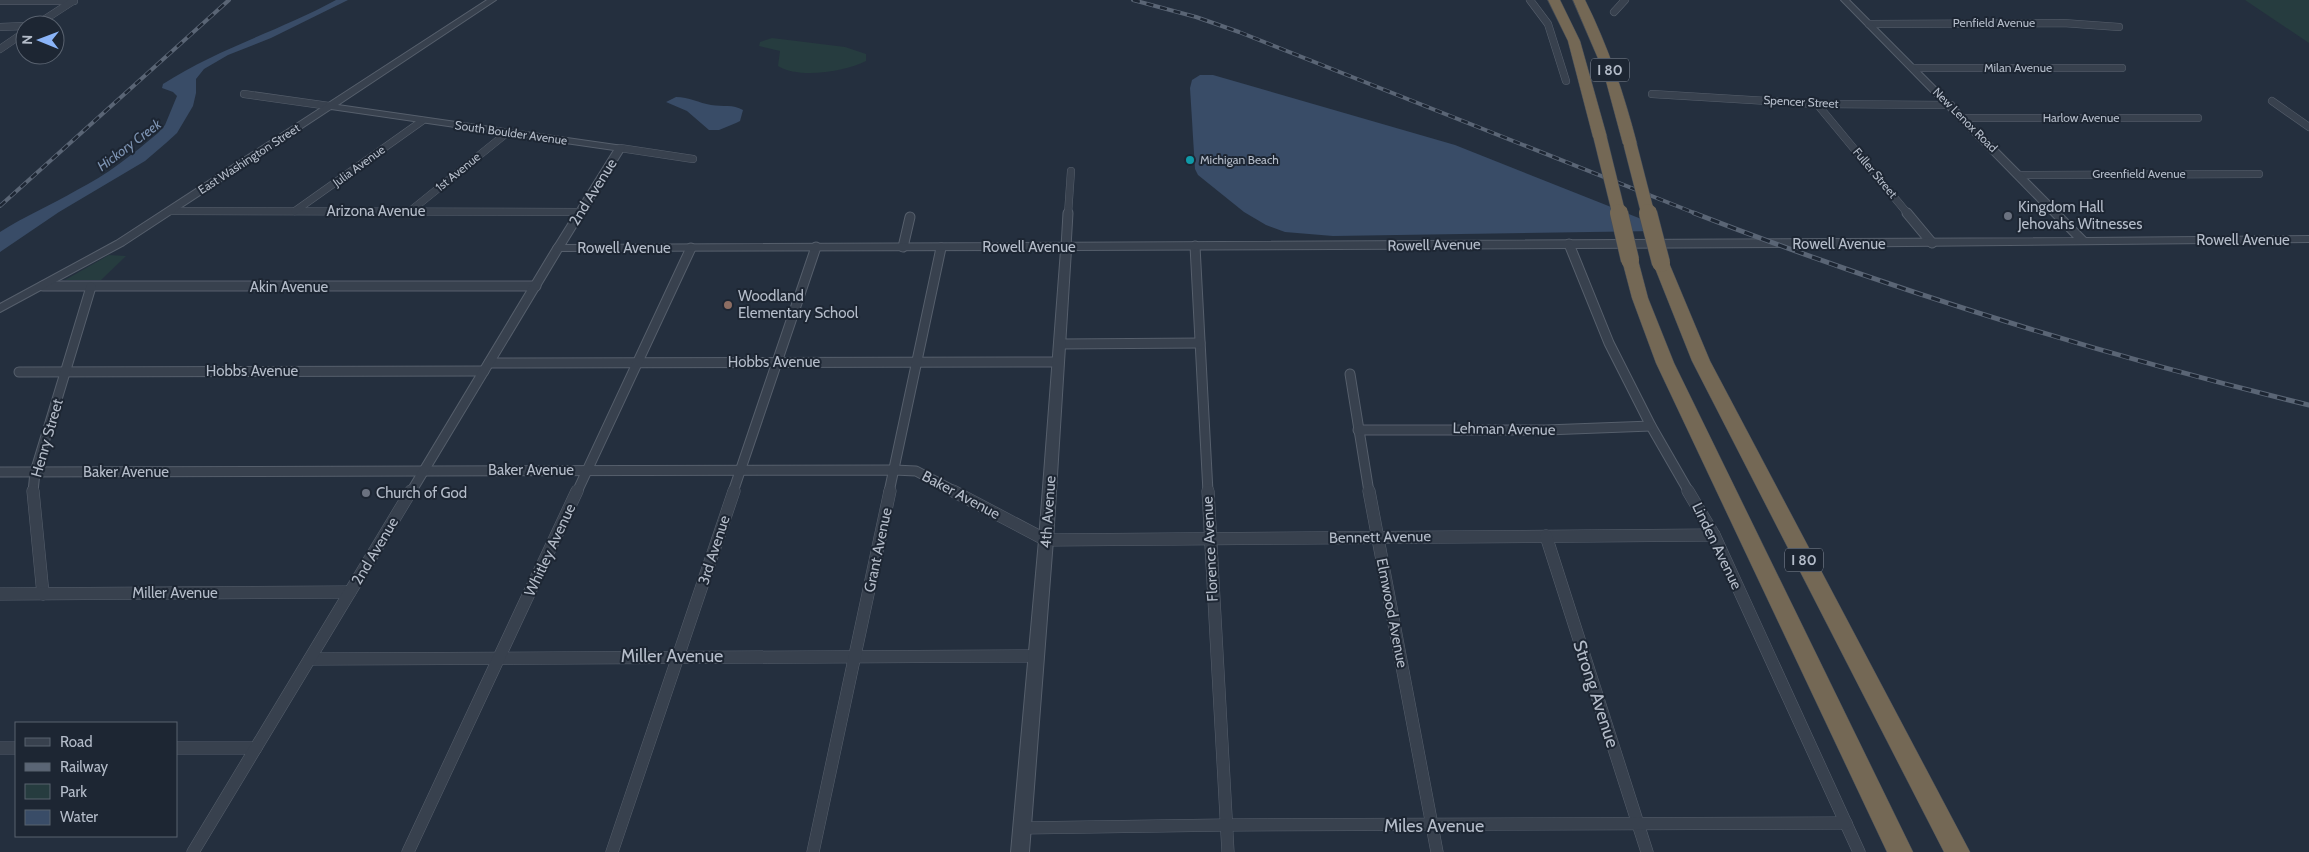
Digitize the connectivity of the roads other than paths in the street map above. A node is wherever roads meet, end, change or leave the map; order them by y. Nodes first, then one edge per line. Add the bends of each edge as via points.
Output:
1 (0, 0) edge
2 (74, 0) edge
3 (492, 0) edge
4 (1530, 0) edge
5 (1554, 0) edge
6 (1579, 0) edge
7 (1624, 0) edge
8 (1845, 0) edge
9 (1614, 12) dead end
10 (51, 15) edge
11 (1869, 24) junction
12 (0, 26) edge
13 (15, 26) edge
14 (2119, 26) dead end
15 (15, 39) edge
16 (0, 49) edge
17 (1914, 68) junction
18 (2122, 68) dead end
19 (1566, 81) dead end
20 (244, 94) dead end
21 (1652, 94) dead end
22 (2272, 101) dead end
23 (1817, 104) junction
24 (330, 106) junction
25 (1951, 106) junction
26 (1963, 118) junction
27 (2198, 118) dead end
28 (422, 120) junction
29 (2309, 127) edge
30 (508, 132) junction
31 (620, 148) junction
32 (692, 159) dead end
33 (1071, 171) dead end
34 (2258, 174) dead end
35 (2019, 175) junction
36 (171, 211) junction
37 (295, 211) junction
38 (409, 212) junction
39 (580, 212) junction
40 (910, 217) dead end
41 (2309, 239) edge
42 (2082, 241) junction
43 (1932, 243) junction
44 (1569, 244) junction
45 (1195, 246) junction
46 (816, 247) junction
47 (903, 247) junction
48 (1066, 247) junction
49 (558, 248) junction
50 (691, 248) junction
51 (941, 248) junction
52 (1630, 260) joint
53 (43, 286) junction
54 (536, 286) junction
55 (91, 287) junction
56 (0, 309) edge
57 (1200, 343) junction
58 (1060, 344) junction
59 (777, 362) junction
60 (917, 362) junction
61 (1059, 362) junction
62 (638, 363) junction
63 (486, 367) junction
64 (19, 372) dead end
65 (67, 372) junction
66 (1350, 374) dead end
67 (1651, 426) junction
68 (1358, 430) junction
69 (588, 470) junction
70 (894, 470) junction
71 (423, 471) junction
72 (740, 471) junction
73 (0, 472) edge
74 (35, 472) junction
75 (1714, 535) junction
76 (1377, 536) junction
77 (1546, 536) junction
78 (1210, 538) junction
79 (1046, 540) junction
80 (350, 592) junction
81 (0, 594) edge
82 (43, 594) junction
83 (678, 656) junction
84 (856, 656) junction
85 (1035, 656) junction
86 (499, 658) junction
87 (310, 659) junction
88 (1, 748) edge
89 (15, 748) edge
90 (178, 748) edge
91 (256, 748) junction
92 (1846, 823) junction
93 (1226, 825) junction
94 (1638, 825) junction
95 (1432, 826) junction
96 (1021, 828) junction
97 (193, 852) edge
98 (408, 852) edge
99 (612, 852) edge
100 (813, 852) edge
101 (1020, 852) edge
102 (1228, 852) edge
103 (1437, 852) edge
104 (1647, 852) edge
105 (1860, 852) edge
106 (1900, 852) edge
107 (1957, 852) edge

1 - 2 street
2 - 10 street
3 - 24 street, East Washington Street
4 - 19 street via 1548,24
5 - 52 highway, I 80, bridge via 1574,41
6 - 107 highway, I 80, bridge via 1597,34 1616,86 1661,263 1701,361
7 - 9 street
8 - 11 street, New Lenox Road
11 - 14 street, Penfield Avenue via 2063,23
11 - 17 street, New Lenox Road
12 - 13 street
15 - 16 street
17 - 18 street, Milan Avenue
17 - 25 street, New Lenox Road
20 - 24 street
21 - 23 street, Spencer Street
22 - 29 street
23 - 25 street, Spencer Street
23 - 43 street, Fuller Street
24 - 28 street, South Boulder Avenue
24 - 36 street, East Washington Street
25 - 26 street, New Lenox Road
26 - 27 street, Harlow Avenue
26 - 35 street, New Lenox Road
28 - 30 street, South Boulder Avenue
28 - 37 street, Julia Avenue
30 - 31 street, South Boulder Avenue
30 - 38 street, 1st Avenue
31 - 32 street, South Boulder Avenue
31 - 39 street, 2nd Avenue
33 - 48 street, 4th Avenue
34 - 35 street, Greenfield Avenue
35 - 42 street, New Lenox Road
36 - 37 street, Arizona Avenue
36 - 53 street, East Washington Street
37 - 38 street, Arizona Avenue
38 - 39 street, Arizona Avenue
39 - 49 street, 2nd Avenue
40 - 47 street
41 - 42 street, Rowell Avenue
42 - 43 street, Rowell Avenue
43 - 44 street, Rowell Avenue
44 - 45 street, Rowell Avenue
44 - 67 street, Linden Avenue via 1609,343
45 - 48 street, Rowell Avenue
45 - 57 street, Florence Avenue
46 - 47 street, Rowell Avenue
46 - 50 street, Rowell Avenue
46 - 59 street, 3rd Avenue
47 - 51 street, Rowell Avenue
48 - 51 street, Rowell Avenue
48 - 58 street, 4th Avenue
49 - 50 street, Rowell Avenue
49 - 54 street, 2nd Avenue
50 - 62 street, Whitley Avenue
51 - 60 street, Grant Avenue
52 - 106 highway, I 80 via 1640,298 1669,371
53 - 55 street, Akin Avenue
53 - 56 street, East Washington Street
54 - 55 street, Akin Avenue
54 - 63 street, 2nd Avenue
55 - 65 street, Henry Street
57 - 58 street
57 - 78 street, Florence Avenue
58 - 61 street, 4th Avenue
59 - 60 street, Hobbs Avenue
59 - 62 street, Hobbs Avenue
59 - 72 street, 3rd Avenue
60 - 61 street, Hobbs Avenue
60 - 70 street, Grant Avenue
61 - 79 street, 4th Avenue
62 - 63 street, Hobbs Avenue
62 - 69 street, Whitley Avenue
63 - 65 street, Hobbs Avenue
63 - 71 street, 2nd Avenue
64 - 65 street, Hobbs Avenue
65 - 74 street, Henry Street
66 - 68 street, Elmwood Avenue
67 - 68 street, Lehman Avenue via 1546,430
67 - 75 street, Linden Avenue
68 - 76 street, Elmwood Avenue
69 - 71 street, Baker Avenue
69 - 72 street, Baker Avenue
69 - 86 street, Whitley Avenue
70 - 72 street, Baker Avenue
70 - 79 street, Baker Avenue via 916,471
70 - 84 street, Grant Avenue
71 - 74 street, Baker Avenue
71 - 80 street, 2nd Avenue
72 - 83 street, 3rd Avenue
73 - 74 street, Baker Avenue
74 - 82 street, Henry Street
75 - 77 street, Bennett Avenue
75 - 92 street, Linden Avenue
76 - 77 street, Bennett Avenue
76 - 78 street, Bennett Avenue
76 - 95 street, Elmwood Avenue
77 - 94 street, Strong Avenue
78 - 79 street, Bennett Avenue
78 - 93 street, Florence Avenue
79 - 85 street, 4th Avenue
80 - 82 street, Miller Avenue
80 - 87 street, 2nd Avenue
81 - 82 street, Miller Avenue
83 - 84 street, Miller Avenue
83 - 86 street, Miller Avenue
83 - 99 street, 3rd Avenue
84 - 85 street, Miller Avenue
84 - 100 street, Grant Avenue
85 - 96 street, 4th Avenue
86 - 87 street, Miller Avenue
86 - 98 street, Whitley Avenue
87 - 91 street, 2nd Avenue
88 - 89 street
90 - 91 street
91 - 97 street, 2nd Avenue
92 - 94 street, Miles Avenue
92 - 105 street, Linden Avenue
93 - 95 street, Miles Avenue
93 - 96 street, Miles Avenue
93 - 102 street, Florence Avenue
94 - 95 street, Miles Avenue
94 - 104 street, Strong Avenue
95 - 103 street, Elmwood Avenue
96 - 101 street, 4th Avenue

